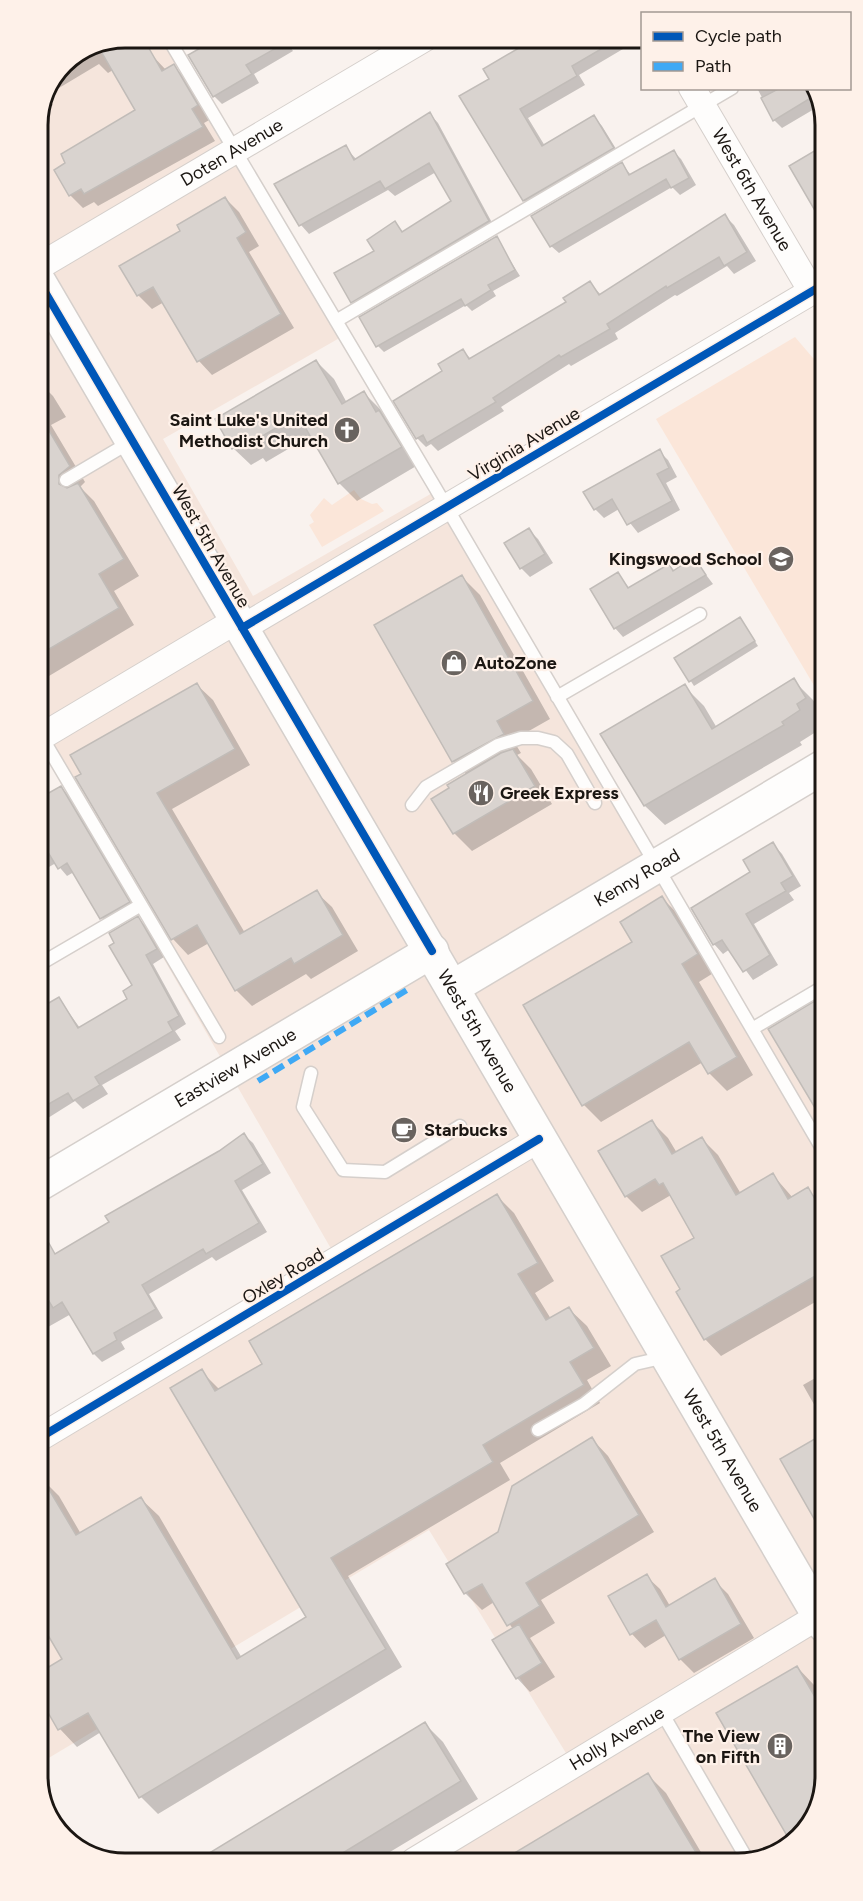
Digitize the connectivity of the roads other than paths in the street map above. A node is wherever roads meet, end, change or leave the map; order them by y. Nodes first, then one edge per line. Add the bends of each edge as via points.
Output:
1 (174, 48) edge
2 (408, 48) edge
3 (725, 90) edge
4 (697, 98) edge
5 (234, 150) junction
6 (48, 261) edge
7 (815, 286) edge
8 (815, 290) edge
9 (48, 297) edge
10 (336, 321) junction
11 (132, 441) junction
12 (66, 480) dead end
13 (447, 507) junction
14 (700, 614) dead end
15 (240, 624) junction
16 (557, 697) junction
17 (48, 732) edge
18 (48, 749) edge
19 (815, 779) edge
20 (595, 803) dead end
21 (412, 805) dead end
22 (656, 866) junction
23 (141, 904) junction
24 (432, 951) junction
25 (48, 959) edge
26 (453, 987) junction
27 (815, 992) edge
28 (752, 1029) junction
29 (219, 1037) dead end
30 (311, 1073) dead end
31 (460, 1126) dead end
32 (815, 1137) edge
33 (539, 1139) junction
34 (48, 1178) edge
35 (667, 1356) junction
36 (538, 1430) dead end
37 (48, 1433) edge
38 (815, 1609) edge
39 (815, 1625) edge
40 (662, 1711) junction
41 (427, 1853) edge
42 (743, 1853) edge

1 - 5 lane
2 - 5 street, Doten Avenue
3 - 4 lane
4 - 7 street, West 6th Avenue
4 - 10 lane
5 - 6 street, Doten Avenue
5 - 10 lane
8 - 13 street, Virginia Avenue
9 - 11 main road, West 5th Avenue
10 - 13 lane
11 - 12 lane
11 - 15 main road, West 5th Avenue
13 - 15 street, Virginia Avenue
13 - 16 lane
14 - 16 lane
15 - 17 street, Virginia Avenue
15 - 24 main road, West 5th Avenue
16 - 22 lane
18 - 23 lane
19 - 22 main road, Kenny Road
20 - 21 lane via 567,754 554,742 521,738 498,745 426,787
22 - 26 main road, Kenny Road
22 - 28 lane
23 - 25 lane
23 - 29 lane
24 - 26 main road, West 5th Avenue
24 - 34 main road, Eastview Avenue
26 - 33 main road, West 5th Avenue
27 - 28 lane
28 - 32 lane
30 - 31 lane via 303,1107 343,1170 385,1172
33 - 35 main road, West 5th Avenue
33 - 37 street, Oxley Road
35 - 36 lane via 635,1364 584,1404
35 - 38 main road, West 5th Avenue
39 - 40 street, Holly Avenue
40 - 41 street, Holly Avenue
40 - 42 lane

